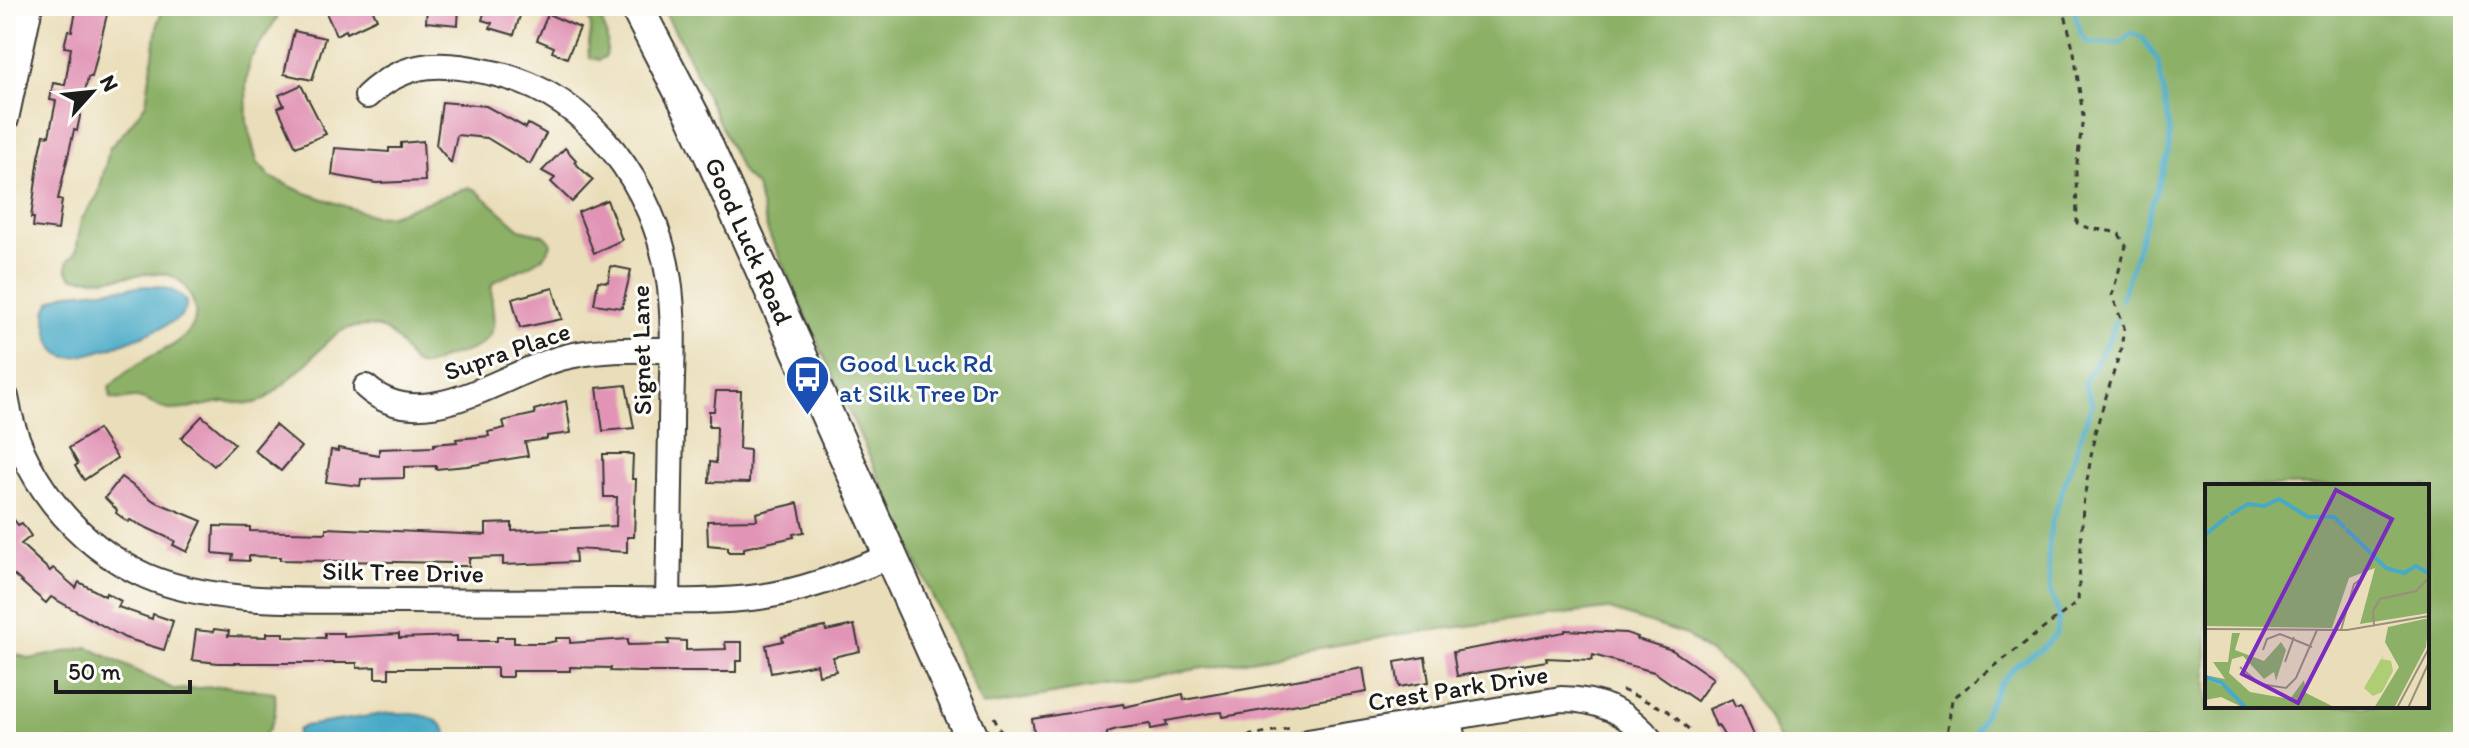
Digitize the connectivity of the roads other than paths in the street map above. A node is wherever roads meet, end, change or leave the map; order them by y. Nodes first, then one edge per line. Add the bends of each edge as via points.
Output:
1 (30, 6) edge
2 (636, 6) edge
3 (367, 96) dead end
4 (6, 119) edge
5 (672, 350) junction
6 (366, 387) dead end
7 (6, 397) edge
8 (891, 556) junction
9 (668, 601) junction
10 (1452, 730) edge
11 (974, 742) edge
12 (1308, 742) edge
13 (1652, 742) edge

1 - 4 street
2 - 8 main road, Good Luck Road via 694,118
3 - 5 street, Signet Lane via 410,68 454,66 529,85 582,118 620,157 657,232 669,281
5 - 6 street, Supra Place via 562,357 428,406 388,403
5 - 9 street, Signet Lane
7 - 9 street, Silk Tree Drive via 24,454 69,522 97,546 162,582 207,594 251,597
8 - 9 street, Silk Tree Drive via 794,590 727,600
8 - 11 main road, Good Luck Road
10 - 12 street, Crest Park Drive
10 - 13 street, Crest Park Drive via 1577,699 1619,713

